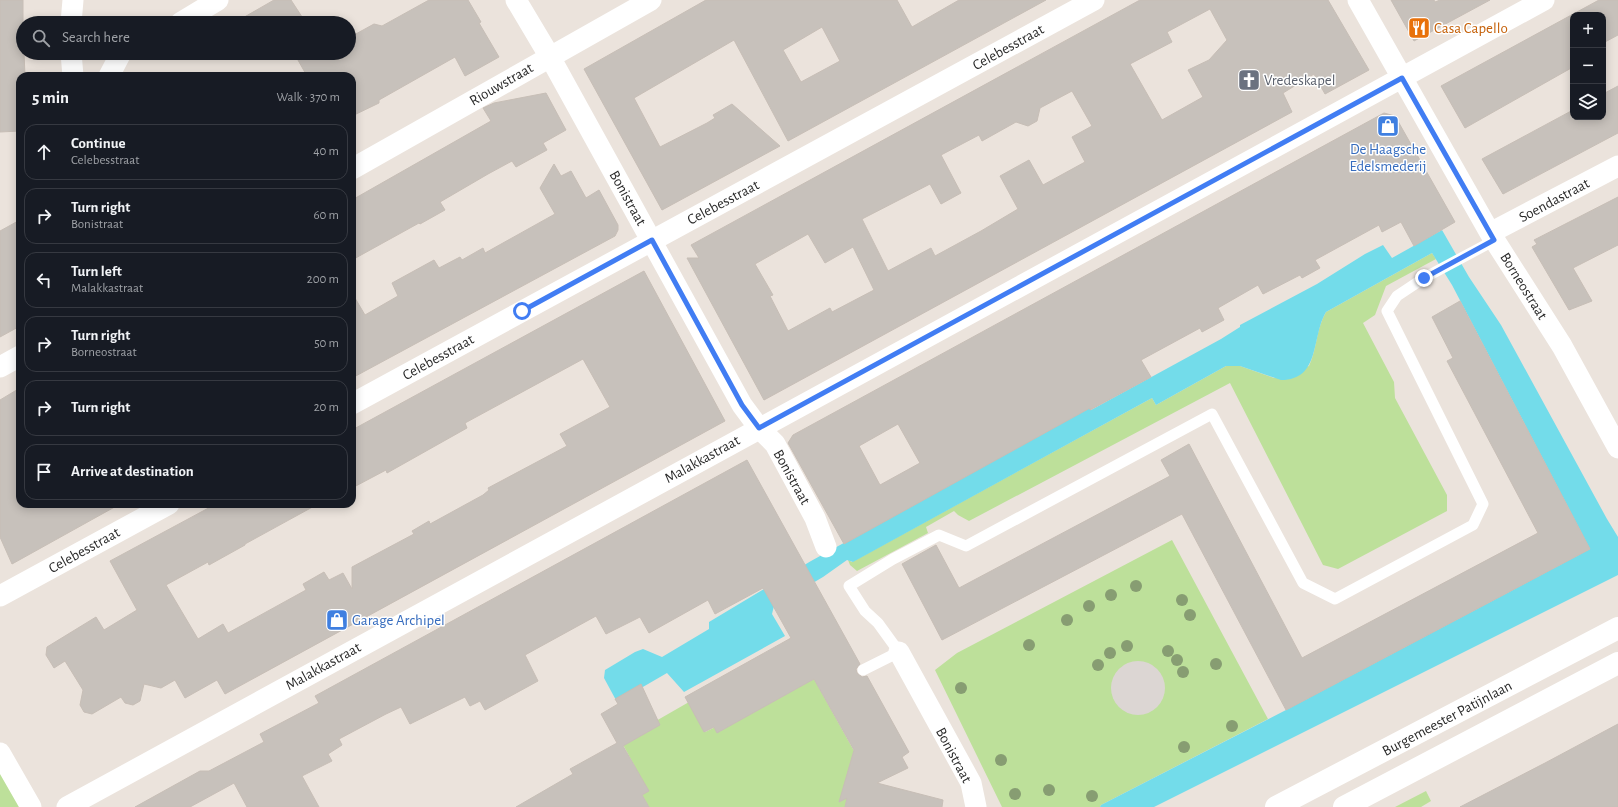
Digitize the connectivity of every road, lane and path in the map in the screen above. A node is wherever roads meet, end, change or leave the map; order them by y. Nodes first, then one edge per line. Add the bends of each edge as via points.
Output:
1 (218, 0) edge
2 (516, 0) edge
3 (650, 0) edge
4 (1094, 0) edge
5 (1358, 0) edge
6 (1544, 0) edge
7 (192, 16) edge
8 (550, 57) junction
9 (72, 60) edge
10 (117, 60) edge
11 (73, 72) edge
12 (111, 72) edge
13 (1402, 78) junction
14 (1618, 166) edge
15 (356, 167) edge
16 (1492, 236) junction
17 (652, 240) junction
18 (16, 358) edge
19 (0, 367) edge
20 (356, 402) edge
21 (759, 428) junction
22 (1618, 448) edge
23 (162, 508) edge
24 (826, 547) dead end
25 (0, 596) edge
26 (1618, 628) edge
27 (899, 652) junction
28 (1618, 663) edge
29 (863, 670) dead end
30 (0, 753) edge
31 (31, 807) edge
32 (66, 807) edge
33 (976, 807) edge
34 (1276, 807) edge
35 (1344, 807) edge

1 - 7 street
2 - 8 street, Bonistraat
3 - 8 street, Riouwstraat
4 - 17 street, Celebesstraat
5 - 13 street, Borneostraat
6 - 13 street, Malakkastraat
8 - 15 street, Riouwstraat
8 - 17 street, Bonistraat
9 - 11 street
10 - 12 street
13 - 16 street, Borneostraat
13 - 21 street, Malakkastraat
14 - 16 street, Soendastraat
16 - 22 street, Borneostraat via 1562,346
16 - 27 lane, Bonistraat via 1472,252 1397,296 1387,310 1483,504 1473,525 1335,599 1303,583 1212,414 966,546 939,535 849,586
17 - 20 street, Celebesstraat
17 - 21 street, Bonistraat via 742,405
18 - 19 street
21 - 24 street, Bonistraat via 775,444 815,518
21 - 32 street, Malakkastraat
23 - 25 street, Celebesstraat
26 - 34 main road, Burgemeester Patijnlaan
27 - 29 lane
27 - 33 street, Bonistraat via 971,783
28 - 35 main road, Burgemeester Patijnlaan
30 - 31 street

